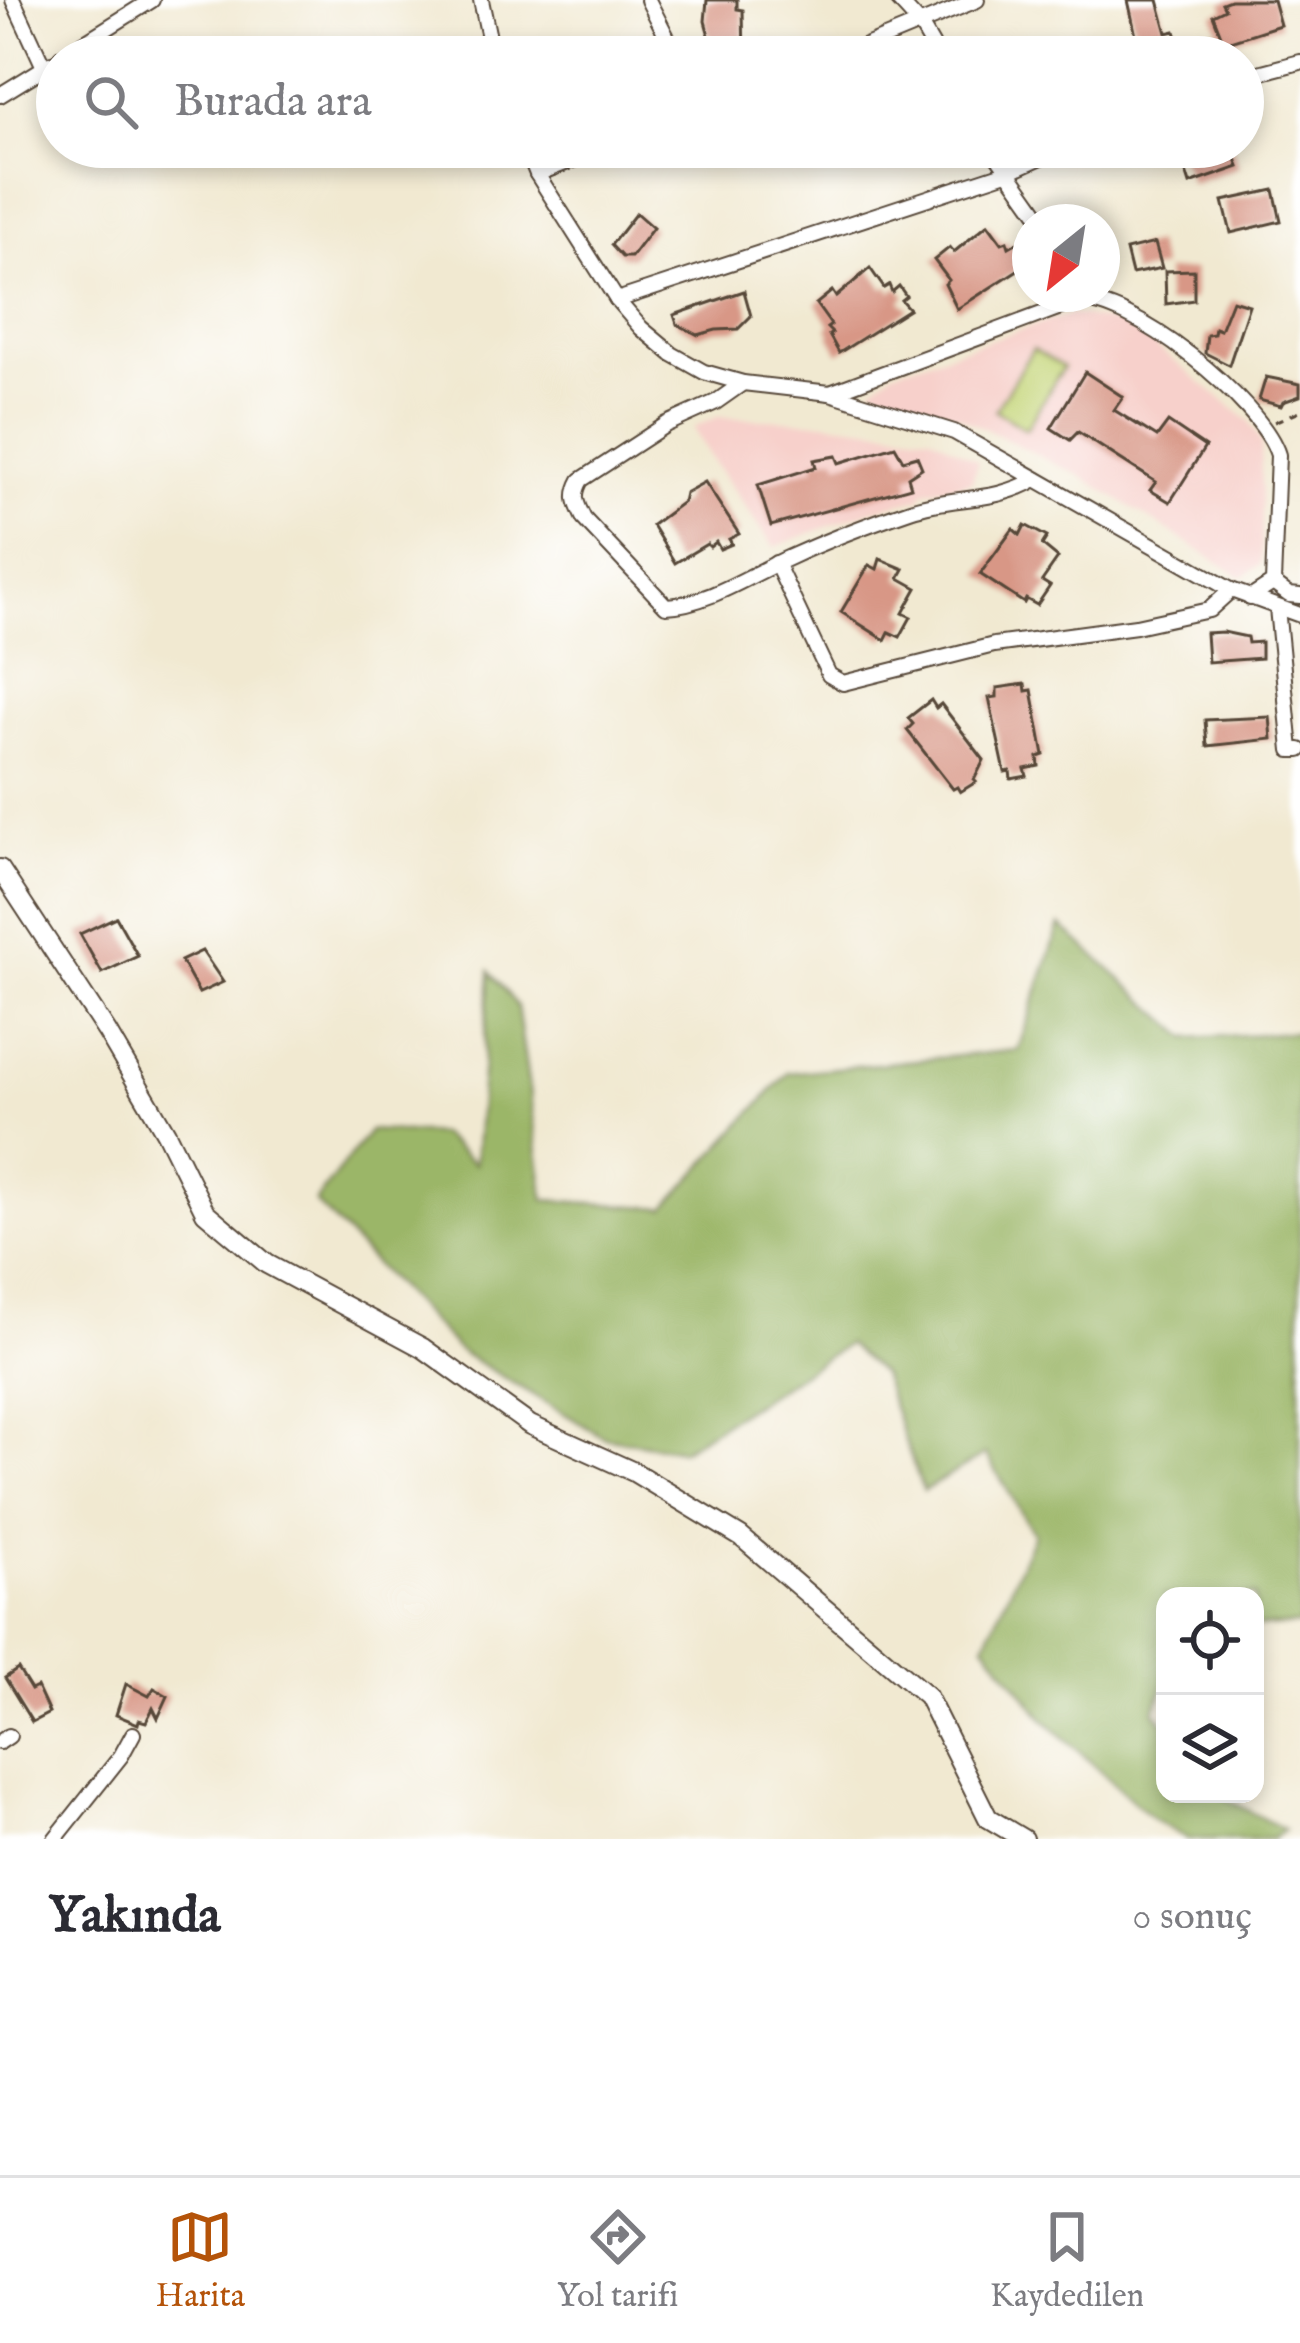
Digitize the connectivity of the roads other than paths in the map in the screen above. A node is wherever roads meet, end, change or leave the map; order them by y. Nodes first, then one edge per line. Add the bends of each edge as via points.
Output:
1 (13, 0) edge
2 (152, 0) edge
3 (500, 0) edge
4 (648, 0) edge
5 (898, 0) edge
6 (977, 0) edge
7 (482, 4) edge
8 (920, 24) junction
9 (37, 36) edge
10 (94, 36) edge
11 (489, 36) edge
12 (666, 36) edge
13 (891, 36) edge
14 (927, 36) edge
15 (1300, 62) edge
16 (1264, 71) edge
17 (36, 72) edge
18 (0, 95) edge
19 (535, 168) edge
20 (552, 168) edge
21 (1015, 168) edge
22 (1010, 170) junction
23 (537, 174) junction
24 (1032, 204) edge
25 (617, 300) junction
26 (1120, 309) edge
27 (1048, 312) edge
28 (743, 383) junction
29 (830, 393) junction
30 (1036, 479) junction
31 (776, 563) junction
32 (1273, 583) junction
33 (1231, 590) junction
34 (1300, 596) edge
35 (1250, 598) junction
36 (1277, 608) junction
37 (1300, 615) edge
38 (1300, 750) edge
39 (0, 869) edge
40 (133, 1733) dead end
41 (55, 1839) edge
42 (1023, 1839) edge

1 - 9 street
2 - 10 street
3 - 7 street
4 - 12 street
5 - 8 street
6 - 8 street
7 - 11 street
8 - 13 street
8 - 14 street
15 - 16 street
17 - 18 street
19 - 23 street
20 - 23 street
21 - 22 street
22 - 24 street
22 - 25 street
23 - 25 street
25 - 28 street via 672,354
26 - 32 street via 1149,324 1266,426 1278,454
27 - 29 street
28 - 29 street
28 - 31 street via 581,480 575,502 666,605 683,605
29 - 30 street via 954,432
30 - 31 street via 1012,493 916,508
30 - 33 street
31 - 33 street via 829,675 844,683 994,645 1209,610
32 - 34 street
32 - 35 street
33 - 35 street
35 - 36 street
36 - 37 street
36 - 38 street via 1291,750
39 - 42 street via 107,1032 205,1212 267,1264 423,1348 530,1425 634,1472 741,1537 927,1696 988,1818
40 - 41 street

